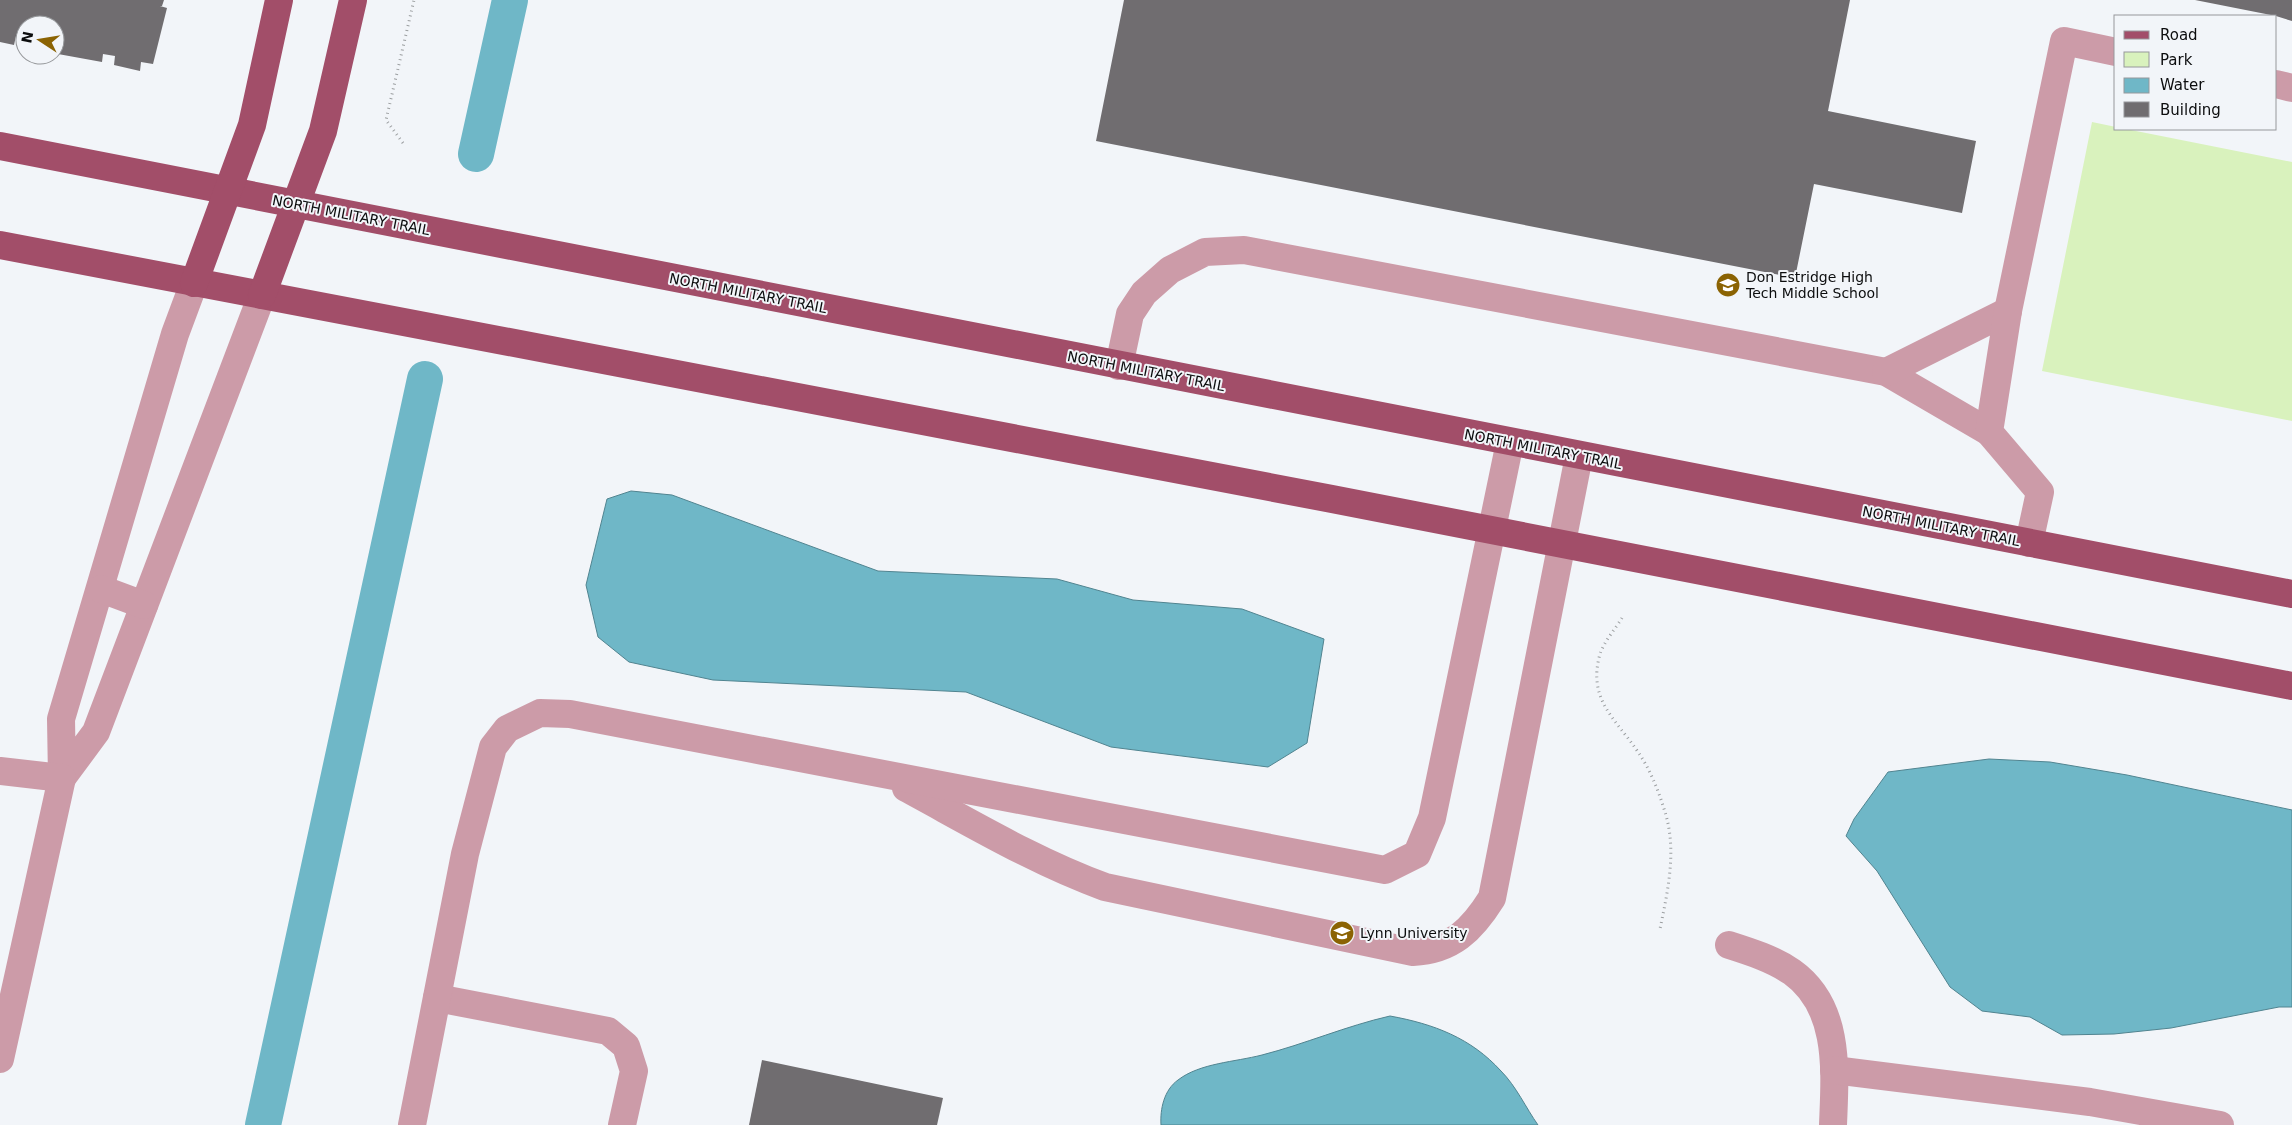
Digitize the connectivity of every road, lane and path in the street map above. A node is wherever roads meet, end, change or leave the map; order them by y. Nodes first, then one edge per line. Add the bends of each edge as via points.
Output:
1 (279, 0) edge
2 (353, 0) edge
3 (414, 0) edge
4 (2114, 52) edge
5 (2277, 84) edge
6 (2292, 88) edge
7 (403, 143) dead end
8 (0, 146) edge
9 (228, 191) junction
10 (297, 204) junction
11 (0, 245) edge
12 (194, 283) junction
13 (262, 295) junction
14 (2008, 311) junction
15 (1119, 366) junction
16 (1886, 372) junction
17 (1989, 432) junction
18 (1510, 442) junction
19 (1579, 456) junction
20 (1492, 530) junction
21 (2029, 543) junction
22 (1562, 544) junction
23 (101, 588) junction
24 (2292, 594) edge
25 (144, 605) junction
26 (1622, 618) dead end
27 (2292, 686) edge
28 (0, 771) edge
29 (883, 775) junction
30 (62, 778) junction
31 (1660, 929) dead end
32 (1729, 945) dead end
33 (437, 998) junction
34 (0, 1059) edge
35 (1834, 1070) junction
36 (412, 1125) edge
37 (622, 1125) edge
38 (1832, 1125) edge
39 (2220, 1125) edge

1 - 9 main road via 252,125
2 - 10 main road via 323,131
3 - 7 path via 386,120
4 - 14 lane via 2064,41
5 - 6 lane
8 - 9 main road, NORTH MILITARY TRAIL
9 - 10 main road, NORTH MILITARY TRAIL
9 - 12 main road
10 - 13 main road
10 - 15 main road, NORTH MILITARY TRAIL
11 - 12 main road
12 - 13 main road
12 - 23 lane via 175,334
13 - 20 main road
13 - 25 lane
14 - 16 lane
14 - 17 lane
15 - 16 lane via 1130,314 1144,293 1170,270 1205,252 1244,250
15 - 18 main road, NORTH MILITARY TRAIL
16 - 17 lane
17 - 21 lane via 2040,492
18 - 19 main road, NORTH MILITARY TRAIL
18 - 20 lane
19 - 21 main road, NORTH MILITARY TRAIL
19 - 22 lane
20 - 22 main road
20 - 29 lane via 1432,818 1417,854 1385,870
21 - 24 main road, NORTH MILITARY TRAIL
22 - 27 main road
22 - 29 lane via 1492,898 1463,934 1446,946 1413,952 1105,887 1034,856
23 - 25 lane
23 - 30 lane via 61,719
25 - 30 lane via 96,732
26 - 31 path via 1600,653 1596,676 1600,700 1638,753 1665,813 1671,849
28 - 30 lane
29 - 33 lane via 570,714 540,713 508,729 493,747 466,854
30 - 34 lane
32 - 35 lane via 1768,958 1792,972 1813,991 1826,1016
33 - 36 lane
33 - 37 lane via 608,1031 626,1046 634,1071
35 - 38 lane
35 - 39 lane via 2090,1102

